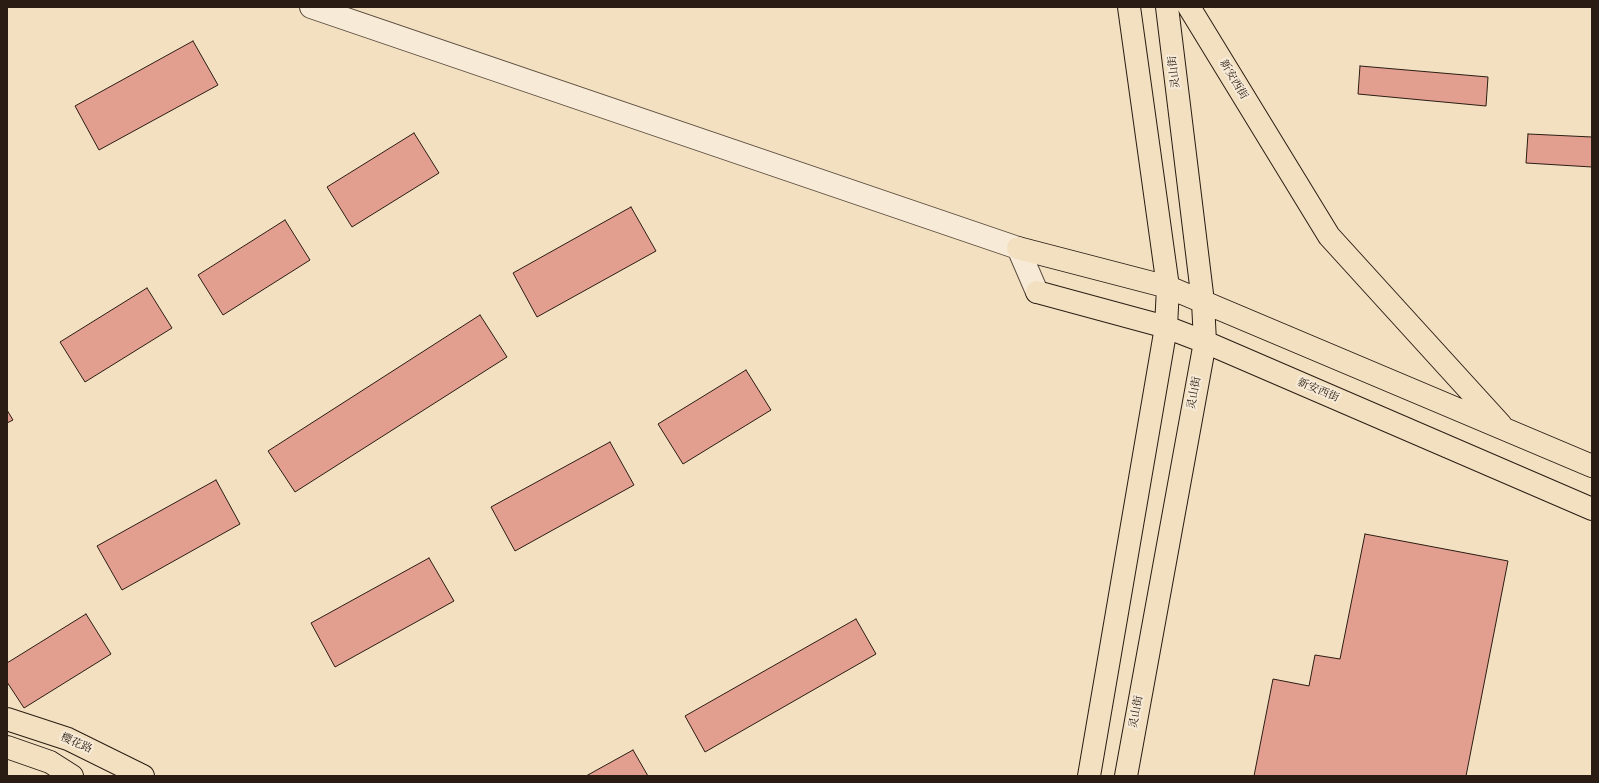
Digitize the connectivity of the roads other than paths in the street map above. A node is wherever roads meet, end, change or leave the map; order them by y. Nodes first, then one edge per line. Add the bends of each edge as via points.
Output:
1 (311, 7) edge
2 (1129, 7) edge
3 (1167, 7) edge
4 (1189, 7) edge
5 (1018, 248) junction
6 (1168, 287) junction
7 (1037, 292) joint
8 (1203, 302) junction
9 (1166, 327) junction
10 (1205, 342) junction
11 (1505, 430) junction
12 (1592, 466) edge
13 (1592, 509) edge
14 (7, 719) edge
15 (7, 747) edge
16 (72, 776) edge
17 (143, 776) edge
18 (1089, 776) edge
19 (1126, 776) edge

1 - 5 street
2 - 6 main road
3 - 8 main road, 灵山街
4 - 11 main road, 新安西街 via 1329,236
5 - 6 main road, 新安西街
5 - 7 street
6 - 8 main road, 新安西街
6 - 9 main road
7 - 9 main road, 新安西街
8 - 10 main road, 灵山街
8 - 11 main road, 新安西街
9 - 10 main road, 新安西街
9 - 18 main road
10 - 13 main road, 新安西街
10 - 19 main road, 灵山街
11 - 12 main road, 新安西街
14 - 17 main road, 樱花路 via 68,740
15 - 16 main road via 50,762

